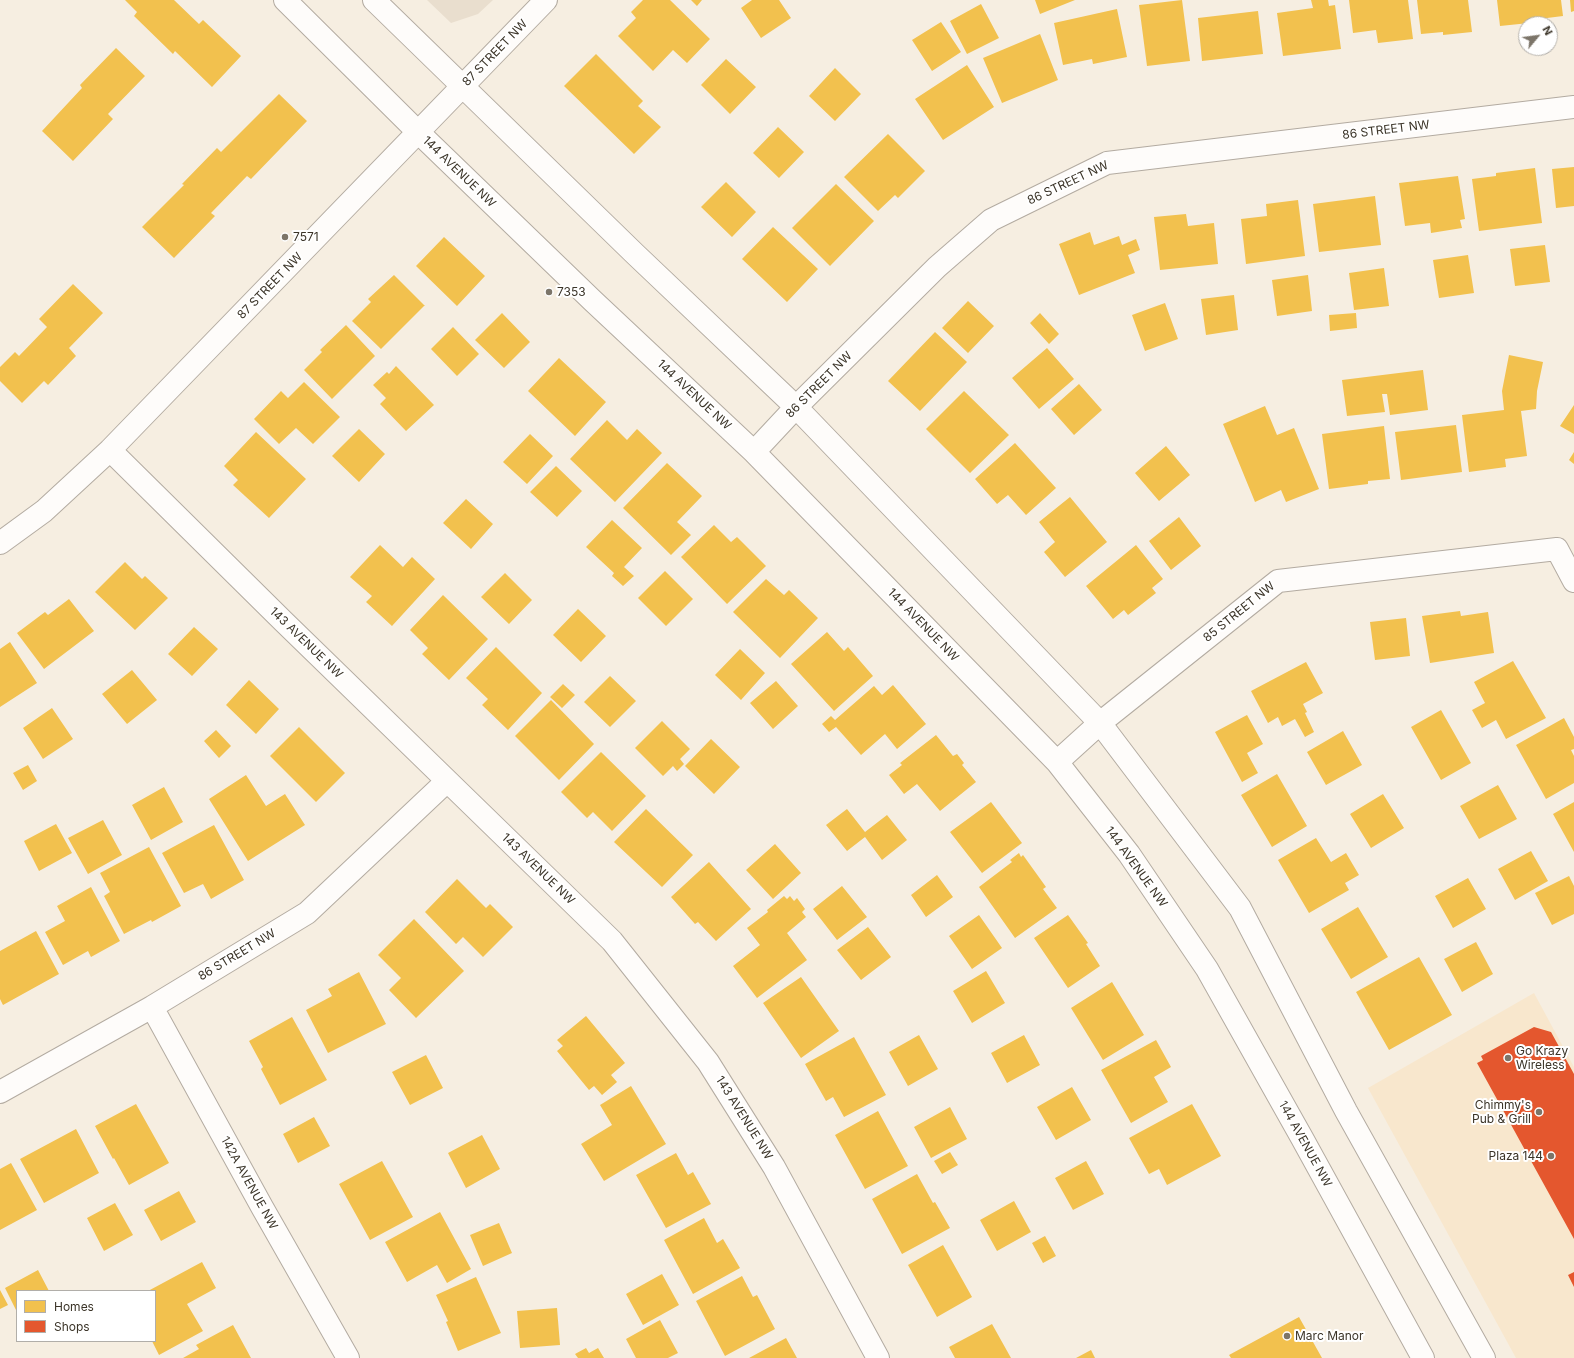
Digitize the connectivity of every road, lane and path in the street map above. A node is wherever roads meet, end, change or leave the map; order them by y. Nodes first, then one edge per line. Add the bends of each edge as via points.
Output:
1 (285, 0) edge
2 (374, 0) edge
3 (546, 0) edge
4 (462, 87) junction
5 (1574, 107) edge
6 (418, 132) junction
7 (796, 408) junction
8 (110, 450) junction
9 (754, 452) junction
10 (0, 543) edge
11 (1574, 581) edge
12 (1100, 723) junction
13 (1057, 762) junction
14 (447, 781) junction
15 (152, 1007) junction
16 (0, 1092) edge
17 (348, 1358) edge
18 (878, 1358) edge
19 (1423, 1358) edge
20 (1484, 1358) edge

1 - 6 street, 144 AVENUE NW
2 - 4 street
3 - 4 street, 87 STREET NW
4 - 6 street, 87 STREET NW
4 - 7 street
5 - 7 street, 86 STREET NW via 1107,163 991,220 937,268
6 - 8 street, 87 STREET NW
6 - 9 street, 144 AVENUE NW
7 - 9 street, 86 STREET NW
7 - 12 street
8 - 10 street, 87 STREET NW via 44,511
8 - 14 street, 143 AVENUE NW
9 - 13 street, 144 AVENUE NW
11 - 12 street, 85 STREET NW via 1557,550 1278,581
12 - 13 street, 85 STREET NW
12 - 20 street via 1240,908 1346,1111
13 - 19 street, 144 AVENUE NW via 1129,854 1207,969
14 - 15 street, 86 STREET NW via 307,913
14 - 18 street, 143 AVENUE NW via 612,941 708,1062 774,1167
15 - 16 street, 86 STREET NW
15 - 17 street, 142A AVENUE NW

